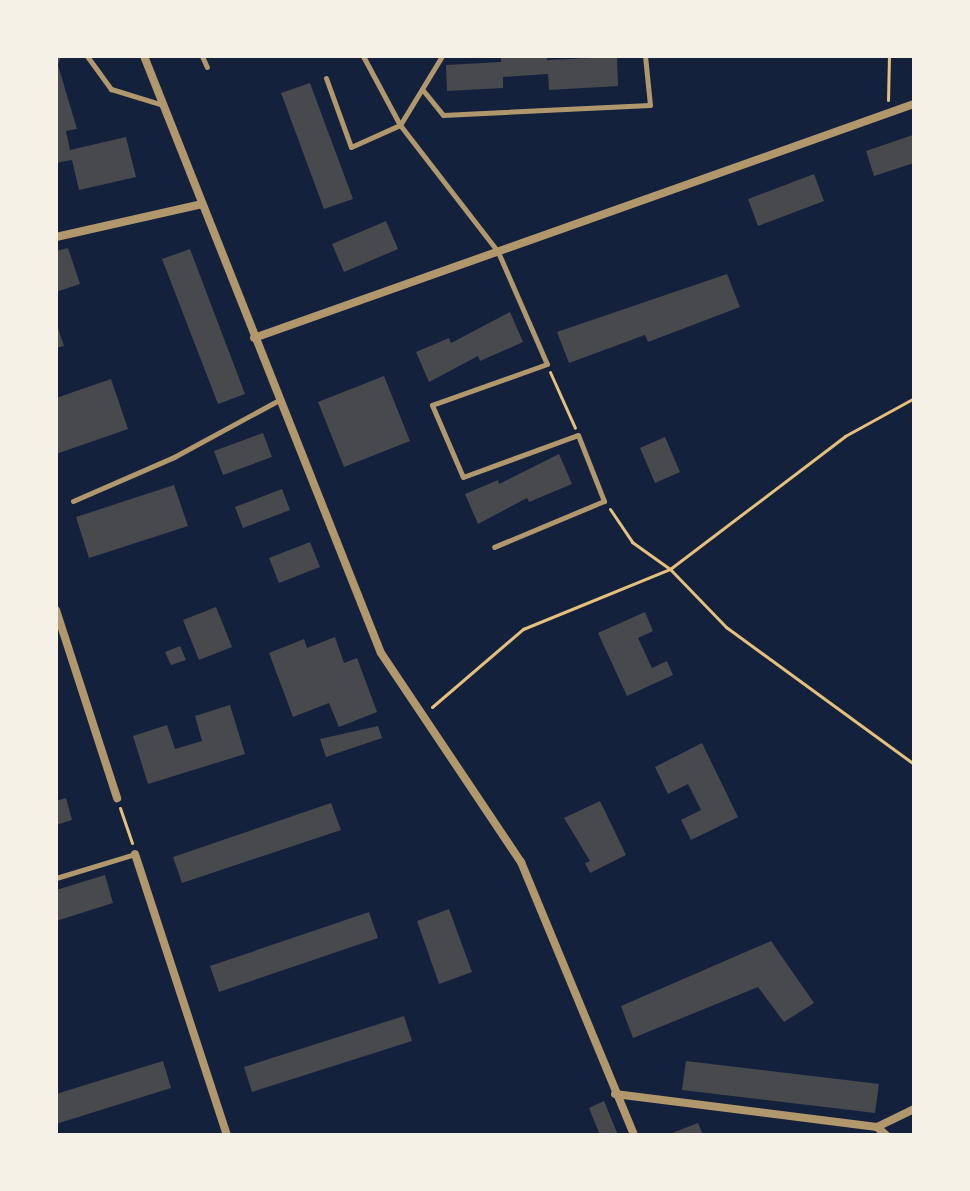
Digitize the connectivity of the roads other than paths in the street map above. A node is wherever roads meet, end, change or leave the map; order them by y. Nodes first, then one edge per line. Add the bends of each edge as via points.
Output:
1 (87, 56) edge
2 (144, 56) edge
3 (202, 56) edge
4 (363, 56) edge
5 (442, 56) edge
6 (645, 56) edge
7 (207, 67) dead end
8 (326, 78) dead end
9 (422, 89) junction
10 (914, 104) edge
11 (164, 105) junction
12 (400, 125) junction
13 (202, 204) junction
14 (56, 237) edge
15 (498, 252) junction
16 (254, 338) junction
17 (279, 400) junction
18 (73, 501) dead end
19 (494, 547) dead end
20 (56, 610) edge
21 (117, 798) road end
22 (135, 854) joint
23 (56, 878) edge
24 (615, 1094) junction
25 (914, 1109) edge
26 (877, 1127) junction
27 (227, 1135) edge
28 (634, 1135) edge
29 (886, 1135) edge

1 - 11 lane via 111,89
2 - 11 street
3 - 7 lane
4 - 12 lane
5 - 9 lane
6 - 9 lane via 650,105 443,115
8 - 12 lane via 351,147
9 - 12 lane
10 - 15 street
11 - 13 street
12 - 15 lane
13 - 14 street
13 - 16 street
15 - 16 street
15 - 19 lane via 547,364 432,405 463,477 578,435 604,501
16 - 17 street
17 - 18 lane via 174,457
17 - 24 street via 381,653 521,862
20 - 21 street
22 - 23 lane
22 - 27 street
24 - 26 street
24 - 28 street
25 - 26 street
26 - 29 street

